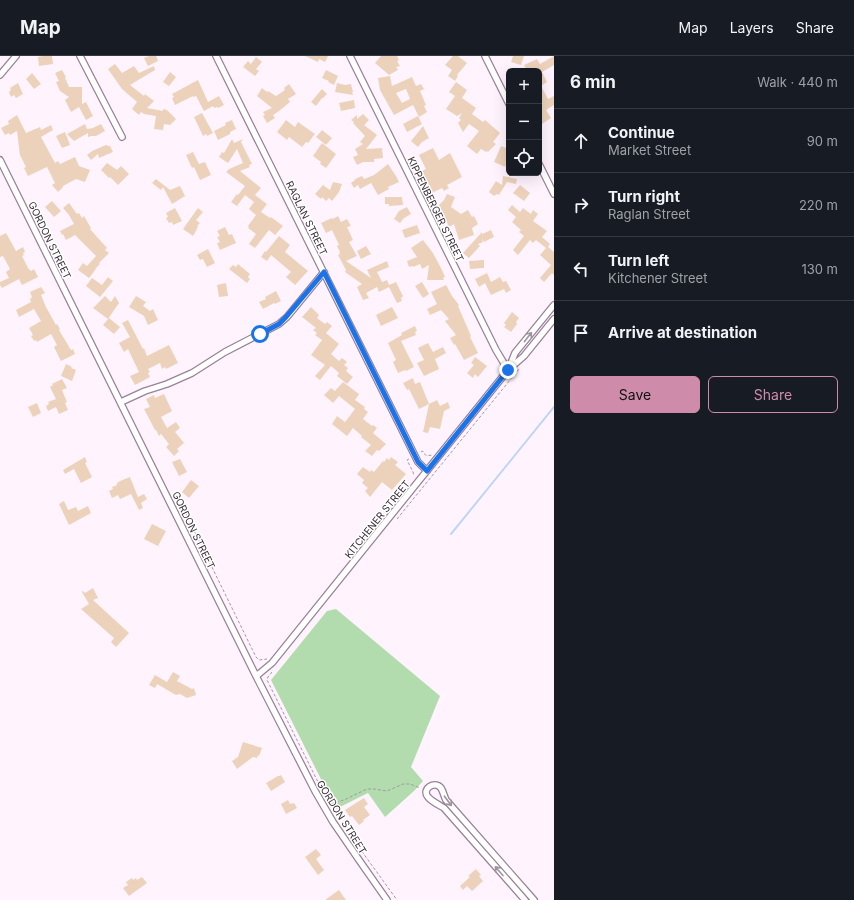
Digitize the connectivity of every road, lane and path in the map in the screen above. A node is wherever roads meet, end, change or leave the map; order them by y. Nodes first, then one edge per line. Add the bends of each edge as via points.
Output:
1 (16, 56) edge
2 (80, 56) edge
3 (216, 56) edge
4 (350, 56) edge
5 (485, 56) edge
6 (0, 75) edge
7 (506, 98) edge
8 (122, 137) dead end
9 (0, 160) edge
10 (542, 170) edge
11 (554, 194) edge
12 (324, 272) junction
13 (554, 305) edge
14 (554, 319) edge
15 (522, 365) dead end
16 (508, 370) junction
17 (121, 402) junction
18 (427, 471) junction
19 (174, 510) junction
20 (397, 519) dead end
21 (268, 659) dead end
22 (272, 672) dead end
23 (256, 676) junction
24 (426, 790) junction
25 (324, 794) dead end
26 (330, 805) dead end
27 (350, 835) dead end
28 (388, 900) edge
29 (397, 900) edge
30 (525, 900) edge
31 (534, 900) edge

1 - 6 street
2 - 8 street
3 - 12 street, RAGLAN STREET
4 - 16 street, KIPPENBERGER STREET
5 - 7 street
9 - 17 street, GORDON STREET
10 - 11 street
12 - 17 street via 279,324 225,352 192,373
12 - 18 street, RAGLAN STREET via 418,462
16 -> 13 street, KITCHENER STREET via 515,354
14 - 16 street, KITCHENER STREET via 524,356
15 - 20 path
16 - 18 street, KITCHENER STREET
17 - 19 street, GORDON STREET
18 - 23 street, KITCHENER STREET via 272,663
19 - 21 path via 182,506 256,657 259,660
19 - 23 street, GORDON STREET
22 - 25 path via 268,680
23 - 28 street, GORDON STREET via 314,791
24 - 26 path via 403,784 387,791 367,790
30 -> 24 street via 444,808 428,798
24 -> 31 street via 432,785 440,787 446,800
27 - 29 path

